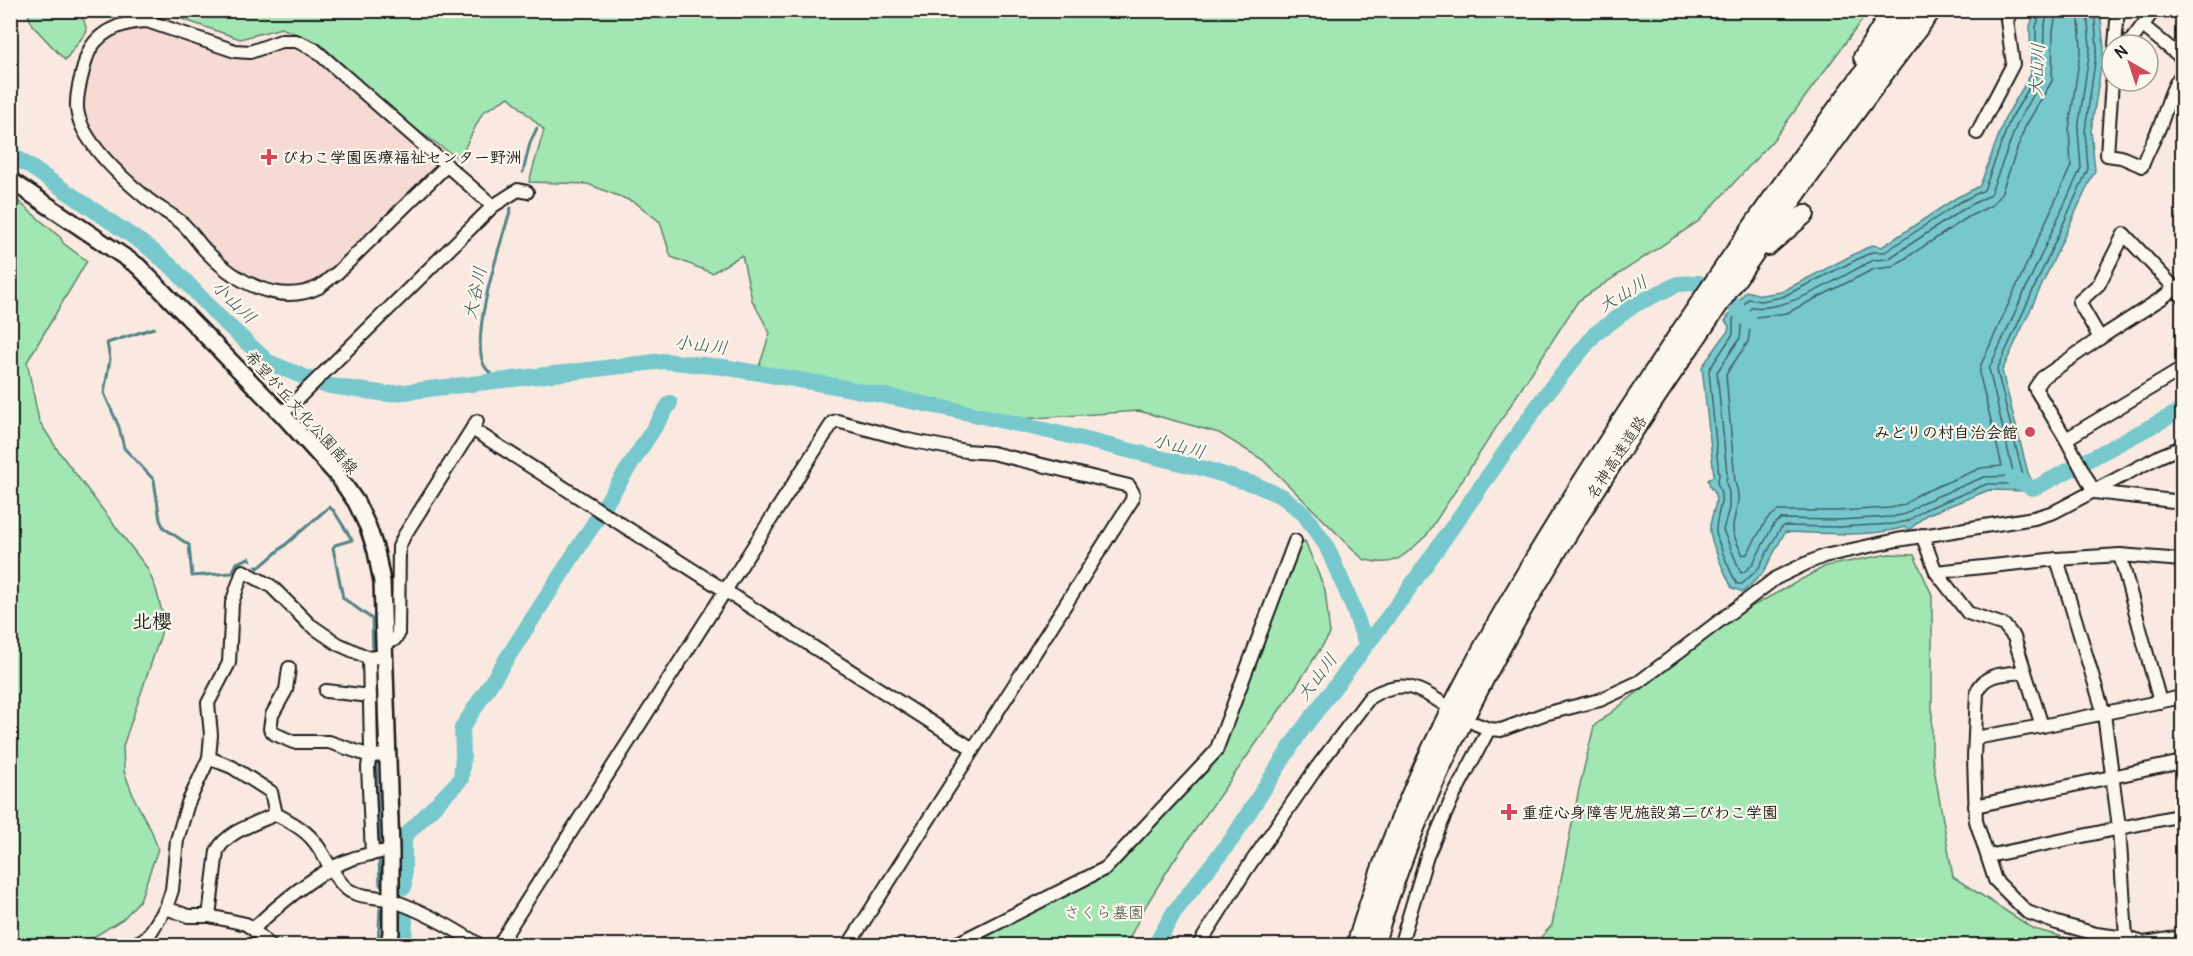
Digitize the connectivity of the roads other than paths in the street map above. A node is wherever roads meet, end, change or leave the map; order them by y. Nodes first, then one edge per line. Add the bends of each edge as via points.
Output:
1 (1892, 10) edge
2 (1911, 10) edge
3 (1932, 10) edge
4 (2013, 10) edge
5 (2118, 10) edge
6 (2154, 10) edge
7 (2143, 26) junction
8 (2116, 33) edge
9 (2137, 33) edge
10 (2182, 58) edge
11 (2182, 74) edge
12 (2111, 93) edge
13 (1977, 133) dead end
14 (447, 165) junction
15 (10, 180) edge
16 (527, 192) dead end
17 (1773, 197) junction
18 (494, 206) junction
19 (1805, 213) dead end
20 (1726, 278) junction
21 (2180, 290) edge
22 (1706, 308) junction
23 (2100, 338) junction
24 (2182, 369) edge
25 (282, 414) junction
26 (2066, 439) junction
27 (2182, 447) edge
28 (2094, 492) junction
29 (2182, 502) edge
30 (1922, 535) junction
31 (1295, 542) dead end
32 (2120, 555) junction
33 (2057, 559) junction
34 (2182, 560) edge
35 (1936, 572) junction
36 (725, 591) junction
37 (385, 648) junction
38 (369, 658) junction
39 (289, 668) dead end
40 (2024, 672) junction
41 (326, 691) dead end
42 (370, 696) junction
43 (2182, 697) edge
44 (2160, 702) junction
45 (1442, 703) dead end
46 (2104, 714) junction
47 (1476, 724) dead end
48 (2042, 726) junction
49 (1489, 729) junction
50 (1975, 738) junction
51 (973, 749) junction
52 (388, 755) junction
53 (370, 756) junction
54 (209, 758) junction
55 (2182, 762) edge
56 (2112, 776) junction
57 (1975, 806) junction
58 (276, 814) junction
59 (2182, 815) edge
60 (2119, 827) junction
61 (391, 850) junction
62 (372, 854) junction
63 (1988, 856) junction
64 (332, 868) junction
65 (390, 899) junction
66 (166, 908) junction
67 (209, 916) junction
68 (253, 929) junction
69 (2182, 937) edge
70 (2126, 938) junction
71 (130, 945) edge
72 (270, 945) edge
73 (389, 945) edge
74 (481, 945) edge
75 (498, 945) edge
76 (848, 945) edge
77 (952, 945) edge
78 (1198, 945) edge
79 (1356, 945) edge
80 (1374, 945) edge
81 (1400, 945) edge

1 - 17 highway
2 - 17 highway, 名神高速道路
3 - 20 highway, 名神高速道路
4 - 13 street via 2007,20 2013,64
5 - 8 street
6 - 7 street
7 - 9 street
7 - 10 street
11 - 12 street via 2142,166 2107,155
14 - 14 street via 314,50 296,41 281,40 250,52 235,51 147,21 132,21 105,32 95,42 77,93 77,111 90,144 145,198 185,226 219,264 248,284 271,292 294,294 319,287
14 - 18 street
15 - 25 main road, 希望が丘文化公園南線 via 138,266
16 - 18 street via 518,190
17 - 20 highway, 名神高速道路
18 - 25 street
19 - 20 highway via 1756,259
20 - 22 highway, 名神高速道路
21 - 23 street
21 - 23 street via 2124,234 2099,284 2079,302
22 - 79 highway, 名神高速道路 via 1558,519 1475,664 1389,849
22 - 80 highway, 名神高速道路 via 1572,527 1490,671 1431,789
23 - 26 street via 2042,378 2035,388
24 - 26 street
25 - 37 main road, 希望が丘文化公園南線 via 339,476 368,527 382,582
26 - 28 street
27 - 28 street
28 - 29 street
28 - 30 street via 2034,518
30 - 35 street
30 - 49 street via 1824,556 1805,564 1776,578 1627,689 1502,730
31 - 77 street via 1216,751 1106,868
32 - 33 street
32 - 34 street
32 - 44 street
33 - 35 street
33 - 46 street
35 - 40 street via 1968,613 2004,625 2014,637
36 - 37 street via 475,425 399,547 398,635
36 - 51 street
36 - 51 street via 833,422 908,440 992,453 1129,486 1132,500
36 - 75 street
37 - 38 street
37 - 52 main road, 希望が丘文化公園南線
38 - 42 street
38 - 54 street via 324,635 271,586 243,571 232,603 229,663 208,703
39 - 53 street via 286,690 272,715 270,729 293,742 329,742
40 - 48 street
40 - 50 street via 1992,675 1980,685
41 - 42 street
42 - 53 street
43 - 44 street
44 - 46 street
45 - 78 street via 1408,686 1382,690 1370,697 1317,767
46 - 48 street
46 - 56 street
47 - 49 street
48 - 50 street
49 - 81 street via 1427,856
50 - 57 street
51 - 76 street
52 - 53 street
52 - 61 main road, 希望が丘文化公園南線
53 - 62 street
54 - 58 street via 232,767 271,792
54 - 66 street via 188,803 177,840 172,890
55 - 56 street
56 - 57 street
56 - 60 street
57 - 63 street
58 - 64 street via 313,840
58 - 67 street via 220,844
59 - 60 street
60 - 63 street
60 - 70 street
61 - 62 street
61 - 65 main road, 希望が丘文化公園南線
62 - 64 street
63 - 70 street via 1995,880 2027,912 2096,934
64 - 65 street via 347,890
64 - 68 street
65 - 73 main road, 希望が丘文化公園南線
65 - 74 street via 449,925
66 - 67 street via 188,916
66 - 71 street via 147,938
67 - 68 street
68 - 72 street
69 - 70 street via 2144,943

